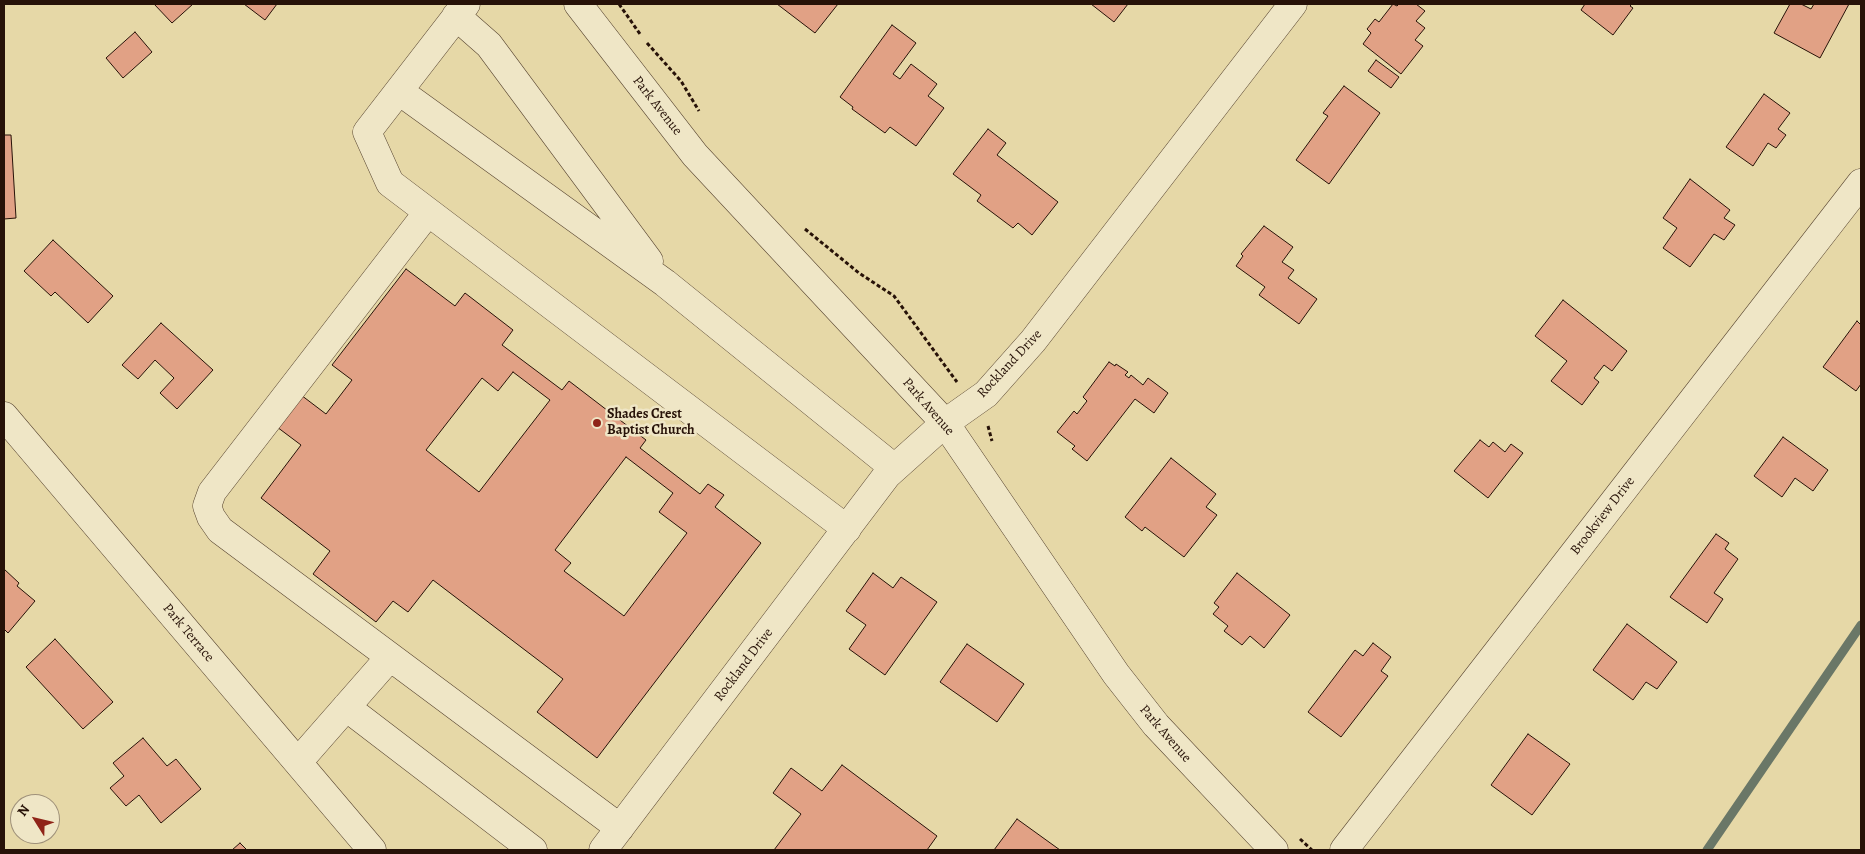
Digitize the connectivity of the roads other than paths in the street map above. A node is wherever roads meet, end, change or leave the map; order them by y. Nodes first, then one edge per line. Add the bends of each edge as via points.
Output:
1 (578, 4) edge
2 (1293, 4) edge
3 (461, 10) edge
4 (399, 91) junction
5 (1861, 183) edge
6 (428, 212) junction
7 (665, 283) junction
8 (4, 416) edge
9 (944, 422) junction
10 (893, 467) junction
11 (846, 529) junction
12 (390, 657) junction
13 (346, 707) junction
14 (298, 762) junction
15 (620, 828) junction
16 (372, 850) edge
17 (533, 850) edge
18 (603, 850) edge
19 (1274, 850) edge
20 (1344, 850) edge

1 - 9 street, Park Avenue via 695,156
2 - 9 street, Rockland Drive via 1033,341 986,394
3 - 4 street
3 - 7 street
4 - 6 street via 367,132 390,183
4 - 7 street
5 - 20 street, Brookview Drive
6 - 11 street
6 - 12 street via 212,492 207,506 220,530
7 - 10 street
8 - 14 street, Park Terrace
9 - 10 street, Rockland Drive
9 - 19 street, Park Avenue via 1116,674 1156,725
10 - 11 street, Rockland Drive
11 - 15 street, Rockland Drive
12 - 13 street
12 - 15 street
13 - 14 street
13 - 17 street
14 - 16 street, Park Terrace
15 - 18 street, Rockland Drive

